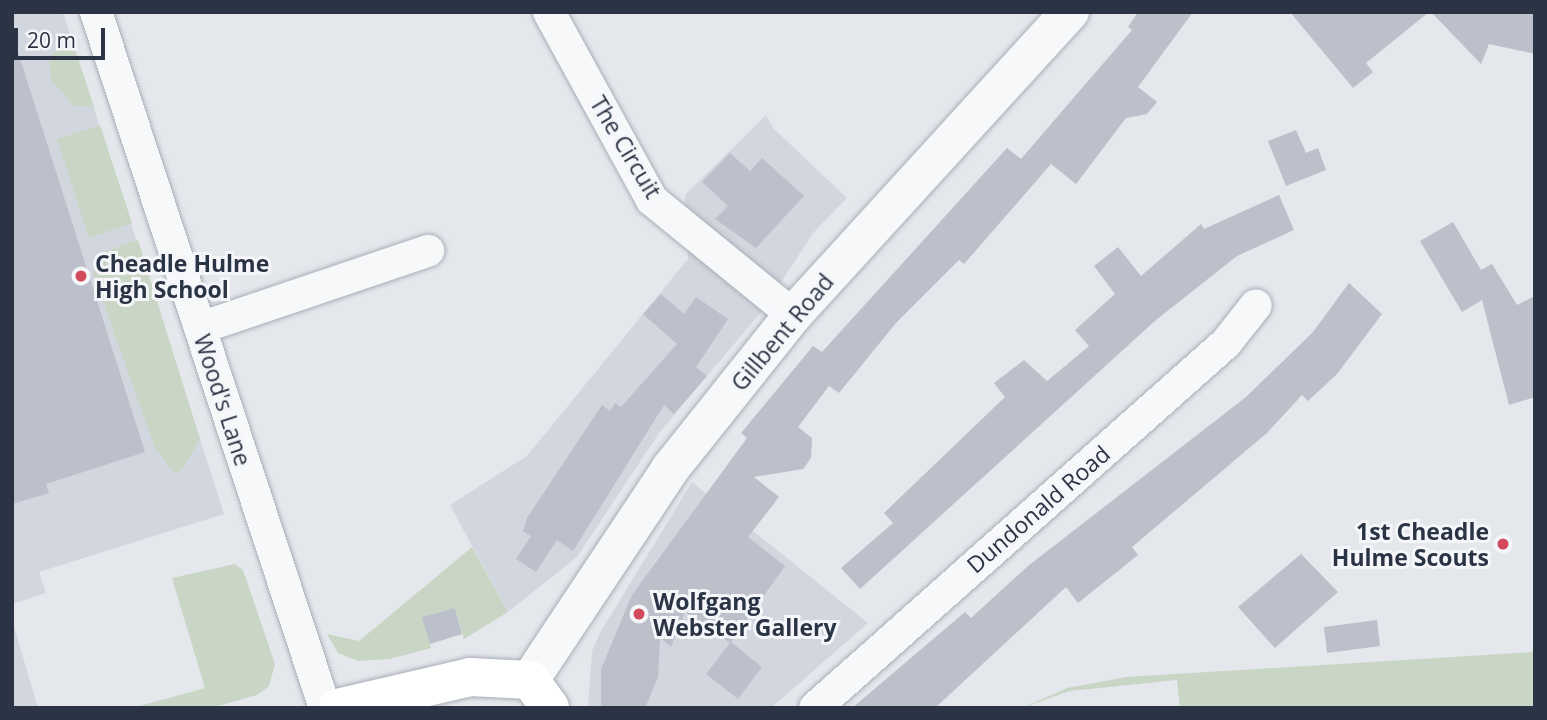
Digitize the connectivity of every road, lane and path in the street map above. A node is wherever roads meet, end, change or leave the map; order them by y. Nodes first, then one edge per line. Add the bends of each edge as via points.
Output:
1 (96, 12) edge
2 (549, 12) edge
3 (1070, 12) edge
4 (428, 251) dead end
5 (1255, 305) dead end
6 (793, 315) junction
7 (200, 328) junction
8 (540, 694) edge
9 (325, 708) edge
10 (337, 708) edge
11 (815, 708) edge

1 - 7 street, Wood's Lane
2 - 6 street, The Circuit via 652,200
3 - 6 street, Gillbent Road
4 - 7 street
5 - 11 street, Dundonald Road via 1226,343
6 - 8 street, Gillbent Road via 670,469
7 - 9 street, Wood's Lane
8 - 10 main road via 470,677

